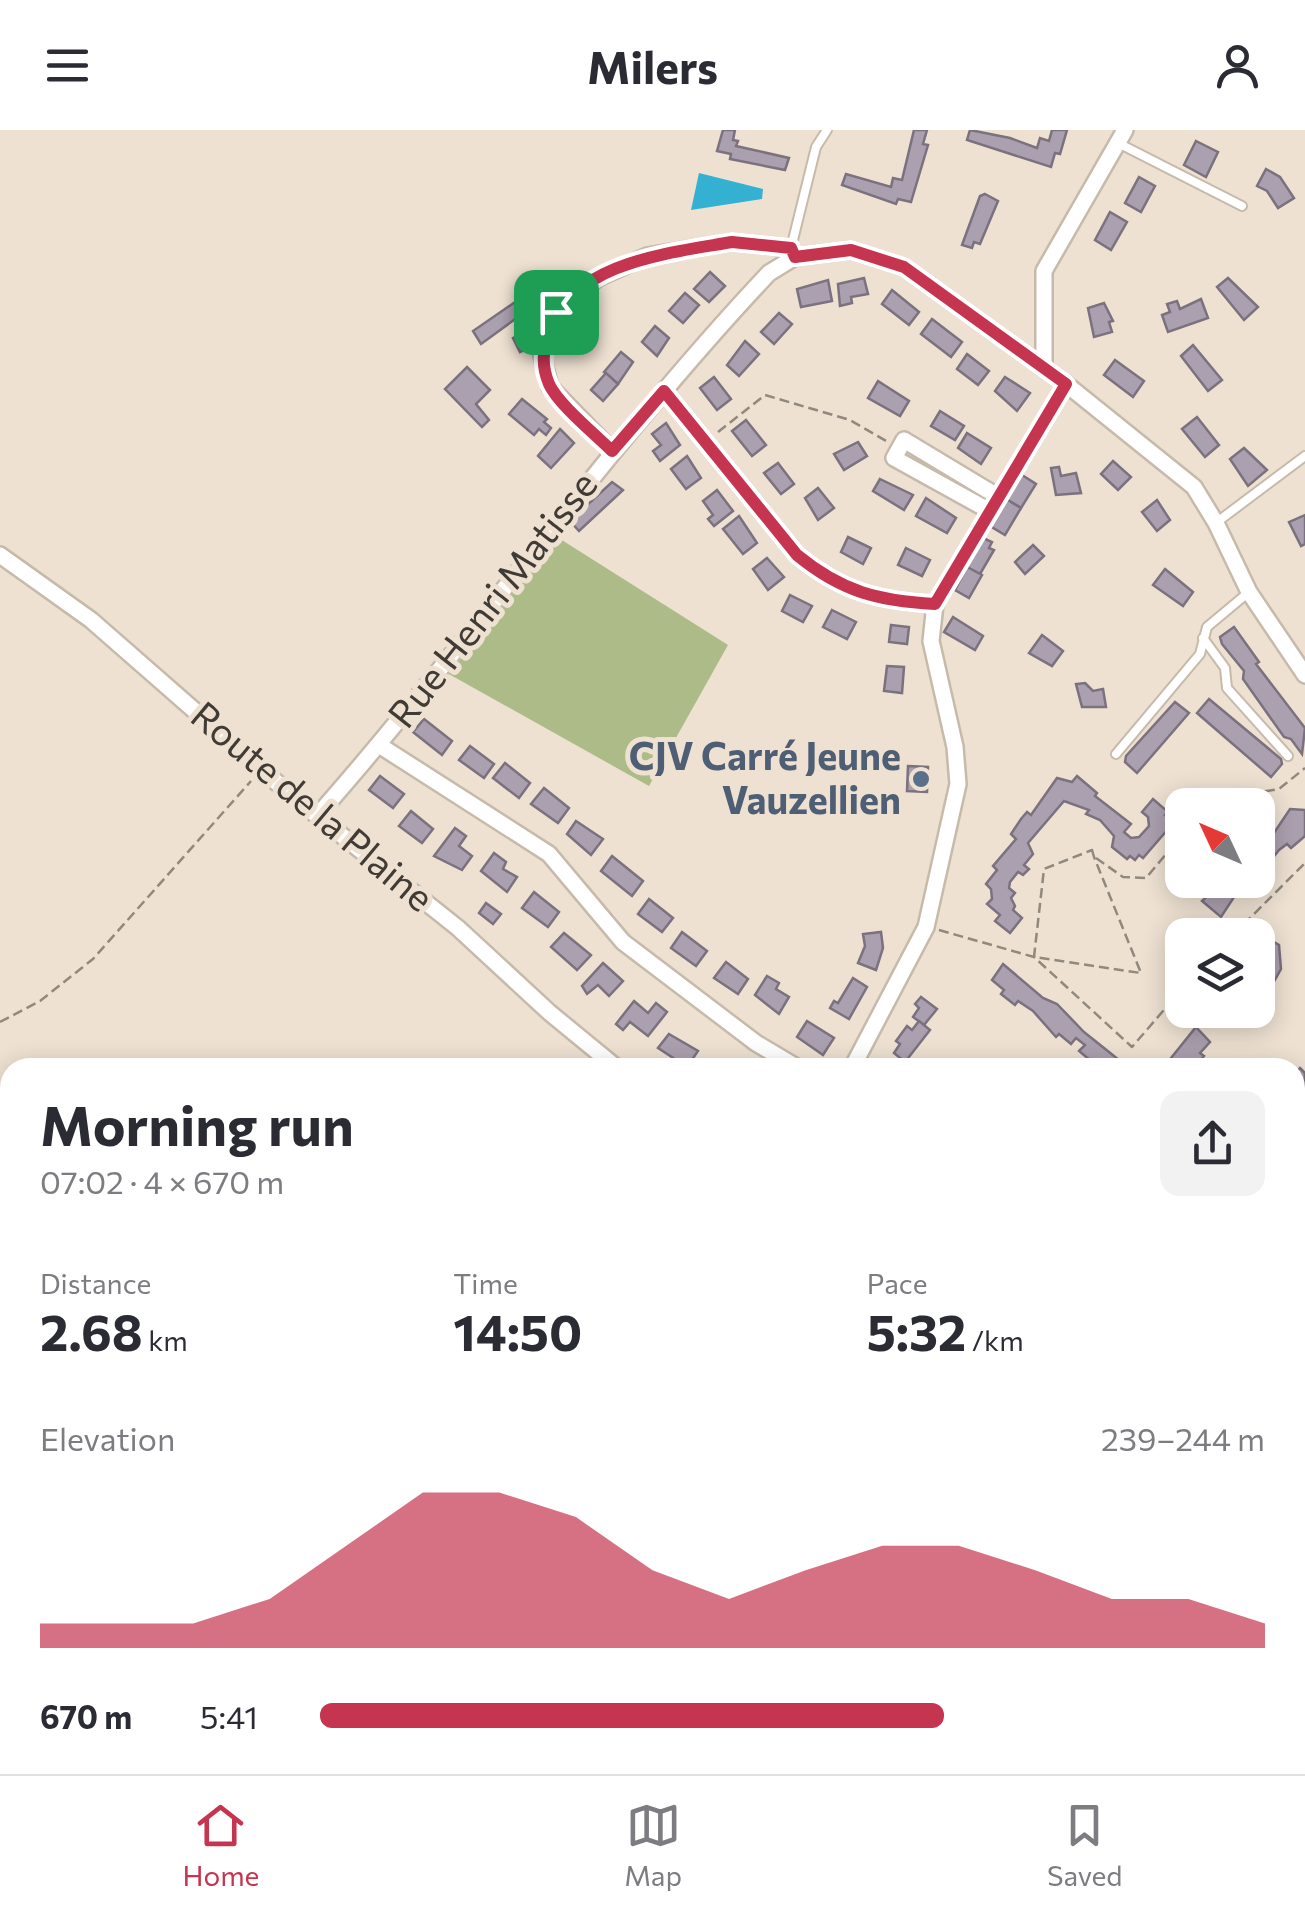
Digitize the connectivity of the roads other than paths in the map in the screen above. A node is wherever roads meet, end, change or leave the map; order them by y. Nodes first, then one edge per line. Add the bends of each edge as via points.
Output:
1 (827, 130) edge
2 (1121, 136) edge
3 (1242, 206) dead end
4 (793, 253) junction
5 (1044, 368) junction
6 (1066, 384) junction
7 (664, 391) junction
8 (612, 451) junction
9 (1305, 456) edge
10 (997, 496) junction
11 (988, 510) junction
12 (1216, 523) junction
13 (0, 555) edge
14 (1249, 592) junction
15 (935, 604) junction
16 (1203, 638) junction
17 (1305, 675) edge
18 (379, 745) junction
19 (1116, 754) dead end
20 (1288, 756) dead end
21 (316, 816) junction
22 (605, 1058) edge
23 (782, 1058) edge
24 (857, 1058) edge

1 - 4 lane via 816,147
2 - 3 lane
2 - 5 street via 1044,272
4 - 5 street via 851,250 904,267
4 - 7 street, Rue Henri Matisse
4 - 8 street via 732,242 648,256 598,278 556,312 542,356 550,387
5 - 6 street
6 - 10 street
6 - 12 street via 1194,487
7 - 8 street, Rue Henri Matisse
7 - 15 street via 819,574 882,601
8 - 18 street, Rue Henri Matisse
9 - 12 lane
10 - 11 street
10 - 11 street via 904,440 898,449 894,458
11 - 15 street
12 - 14 street
13 - 21 street, Route de la Plaine via 91,620
14 - 16 lane
14 - 17 street
15 - 24 street via 932,641 958,784 926,927
16 - 19 lane via 1200,654
16 - 20 lane via 1225,668 1227,688
18 - 21 street, Rue Henri Matisse
18 - 23 street via 549,854 623,942
21 - 22 street, Route de la Plaine via 458,928

